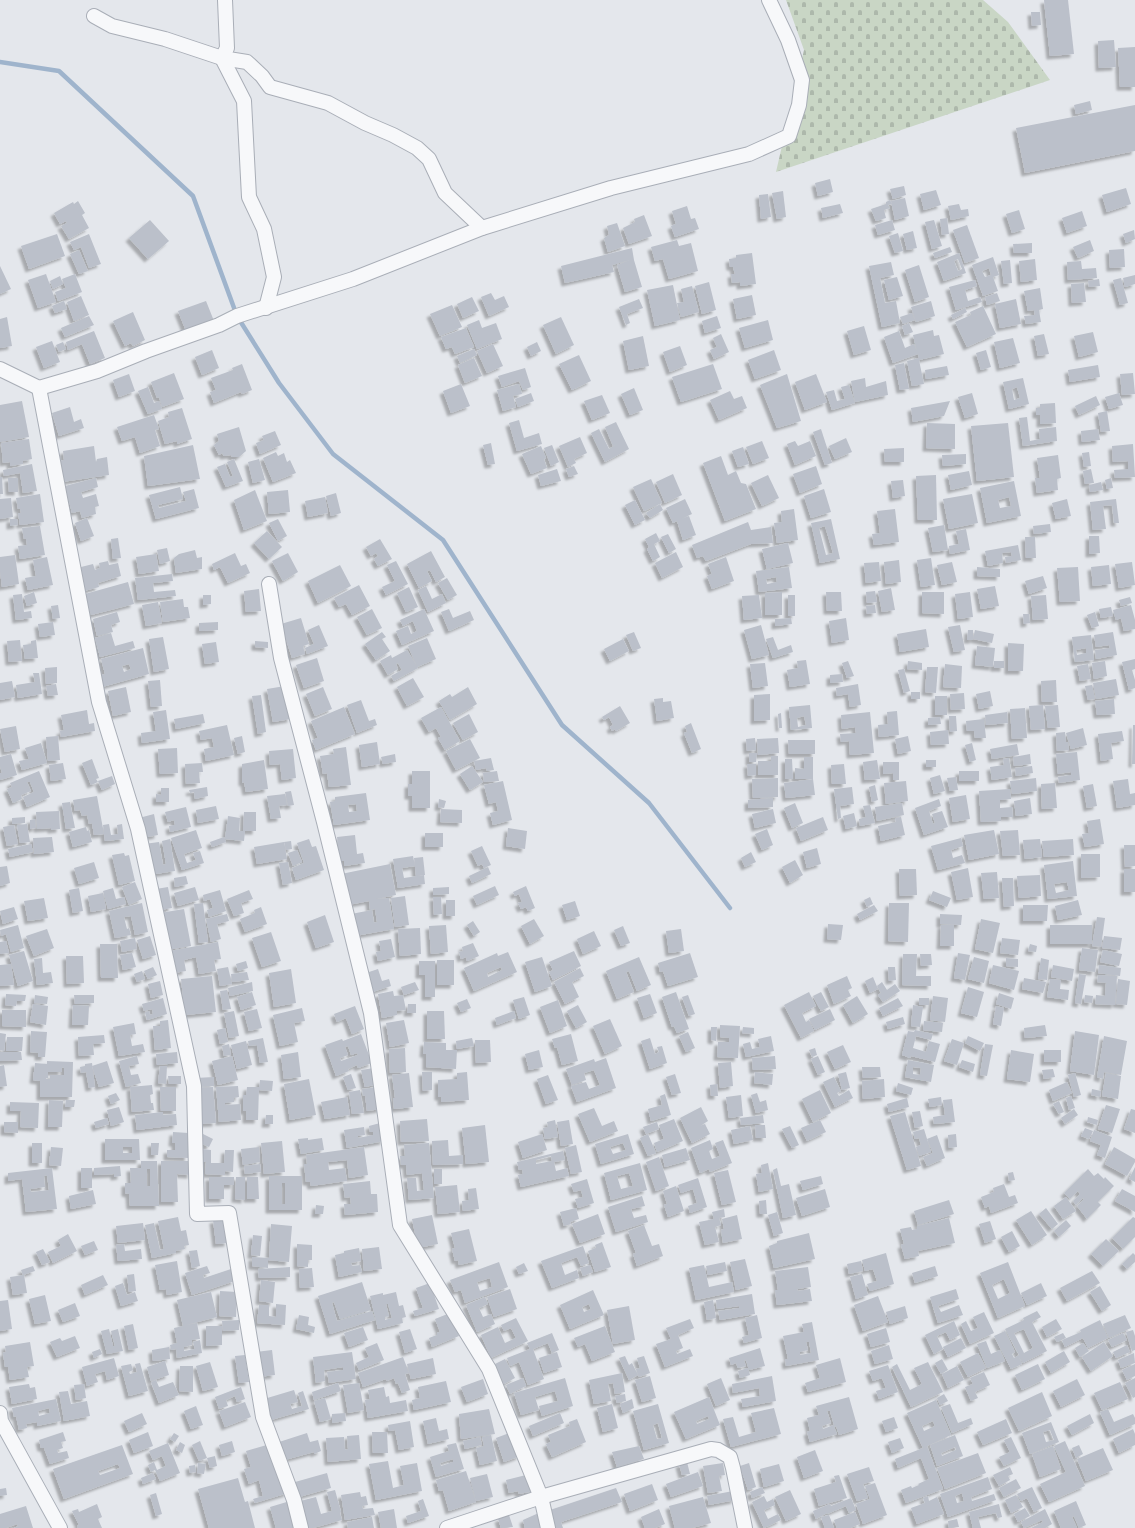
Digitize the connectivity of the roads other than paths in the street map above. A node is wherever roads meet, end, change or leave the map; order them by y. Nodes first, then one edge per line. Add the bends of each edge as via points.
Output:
1 (225, 0) edge
2 (769, 0) edge
3 (94, 16) dead end
4 (222, 58) junction
5 (482, 228) junction
6 (266, 308) junction
7 (0, 369) edge
8 (39, 388) junction
9 (269, 584) dead end
10 (0, 1413) edge
11 (541, 1497) junction
12 (60, 1528) edge
13 (301, 1528) edge
14 (447, 1528) edge
15 (548, 1528) edge
16 (745, 1528) edge

1 - 4 street via 227,48
2 - 5 street via 788,40 802,80 799,105 789,136 749,154 611,188
3 - 4 street via 112,26 165,39
4 - 5 street via 247,62 270,87 328,103 417,148 429,159 445,193
4 - 6 street via 244,101 249,197 264,229 274,276
5 - 6 street via 353,279
6 - 8 street via 237,316 97,371
7 - 8 street
8 - 13 street via 99,702 138,828 194,1086 197,1214 229,1213 263,1417 294,1500
9 - 11 street via 281,658 371,1013 400,1225 489,1369
10 - 12 street via 1,1421
11 - 14 street
11 - 15 street
11 - 16 street via 711,1449 718,1450 730,1458

